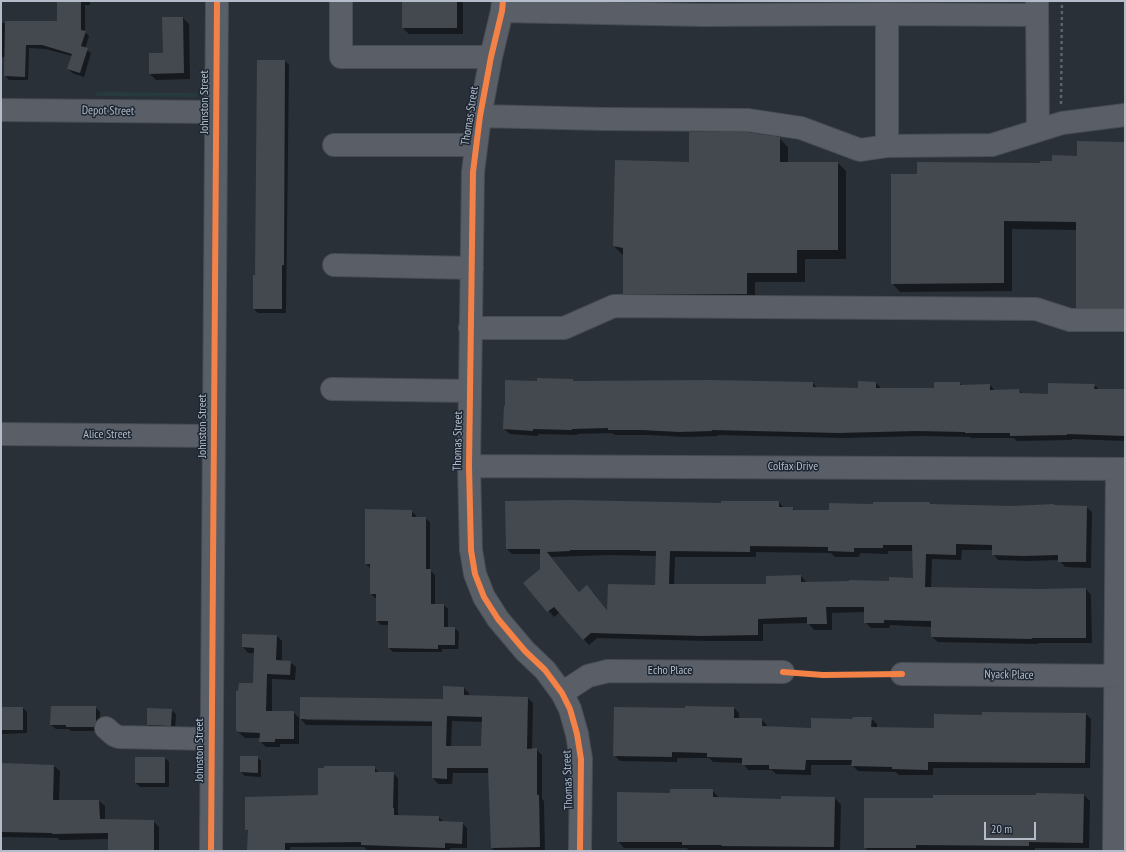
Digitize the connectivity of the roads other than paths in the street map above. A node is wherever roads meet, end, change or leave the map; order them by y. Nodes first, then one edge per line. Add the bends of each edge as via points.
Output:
1 (217, 1) edge
2 (341, 1) edge
3 (502, 6) edge
4 (569, 7) edge
5 (1037, 8) edge
6 (887, 14) junction
7 (491, 57) junction
8 (1, 110) edge
9 (216, 112) junction
10 (1125, 115) edge
11 (480, 116) junction
12 (1038, 130) junction
13 (334, 144) dead end
14 (476, 145) junction
15 (887, 146) junction
16 (334, 265) dead end
17 (472, 268) junction
18 (1125, 320) edge
19 (470, 328) junction
20 (332, 389) dead end
21 (470, 391) junction
22 (1, 434) edge
23 (214, 436) junction
24 (469, 466) junction
25 (1121, 469) edge
26 (783, 672) dead end
27 (902, 674) dead end
28 (1120, 676) edge
29 (562, 693) junction
30 (106, 728) dead end
31 (211, 739) junction
32 (211, 851) edge
33 (580, 851) edge
34 (1114, 851) edge

1 - 9 street, Johnston Street
2 - 7 street via 341,57
3 - 4 street
3 - 7 street, Thomas Street
4 - 6 street via 702,15
5 - 6 street
5 - 12 street
6 - 15 street
7 - 11 street, Thomas Street
8 - 9 street, Depot Street
9 - 23 street, Johnston Street
10 - 12 street via 1062,123
11 - 14 street, Thomas Street
11 - 15 street via 748,120 801,128 860,150
12 - 15 street via 992,144
13 - 14 street
14 - 17 street, Thomas Street via 473,172
16 - 17 street
17 - 19 street, Thomas Street
18 - 19 street via 1070,320 1036,309 614,306 564,328
19 - 21 street, Thomas Street
20 - 21 street
21 - 24 street, Thomas Street
22 - 23 street, Alice Street
23 - 31 street, Johnston Street
24 - 25 street, Colfax Drive
24 - 29 street, Thomas Street via 471,550 477,579 498,619 525,652 545,670
25 - 28 street
26 - 29 street, Echo Place via 608,671 588,676
27 - 28 street, Nyack Place
28 - 34 street
29 - 33 street, Thomas Street via 570,709 581,758
30 - 31 street via 119,737
31 - 32 street, Johnston Street

